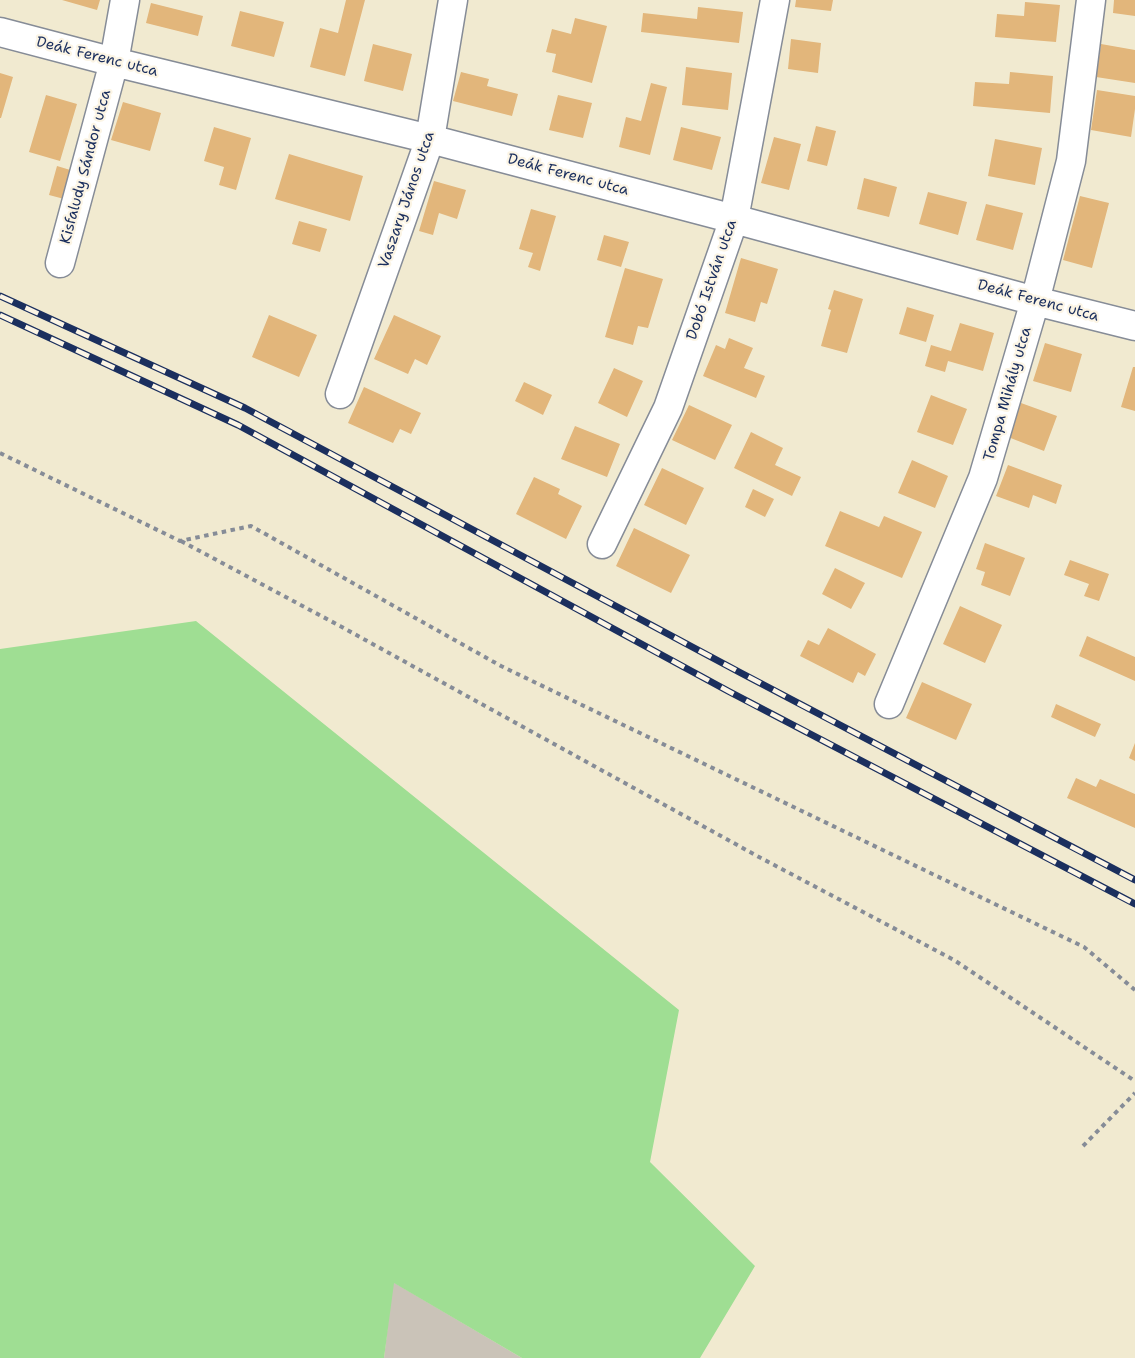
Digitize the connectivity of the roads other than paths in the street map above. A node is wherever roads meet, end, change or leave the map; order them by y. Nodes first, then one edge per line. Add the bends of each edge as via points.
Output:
1 (125, 0) edge
2 (453, 0) edge
3 (775, 0) edge
4 (1090, 0) edge
5 (0, 32) edge
6 (114, 62) junction
7 (430, 139) junction
8 (734, 219) junction
9 (60, 263) dead end
10 (1035, 301) junction
11 (1135, 326) edge
12 (340, 394) dead end
13 (602, 544) dead end
14 (889, 704) dead end

1 - 6 street, Kisfaludy Sándor utca
2 - 7 street, Vaszary János utca
3 - 8 street, Dobó István utca
4 - 10 street, Tompa Mihály utca via 1071,161
5 - 6 street, Deák Ferenc utca
6 - 7 street, Deák Ferenc utca
6 - 9 street, Kisfaludy Sándor utca
7 - 8 street, Deák Ferenc utca
7 - 12 street, Vaszary János utca
8 - 10 street, Deák Ferenc utca
8 - 13 street, Dobó István utca via 668,408
10 - 11 street, Deák Ferenc utca
10 - 14 street, Tompa Mihály utca via 983,478

